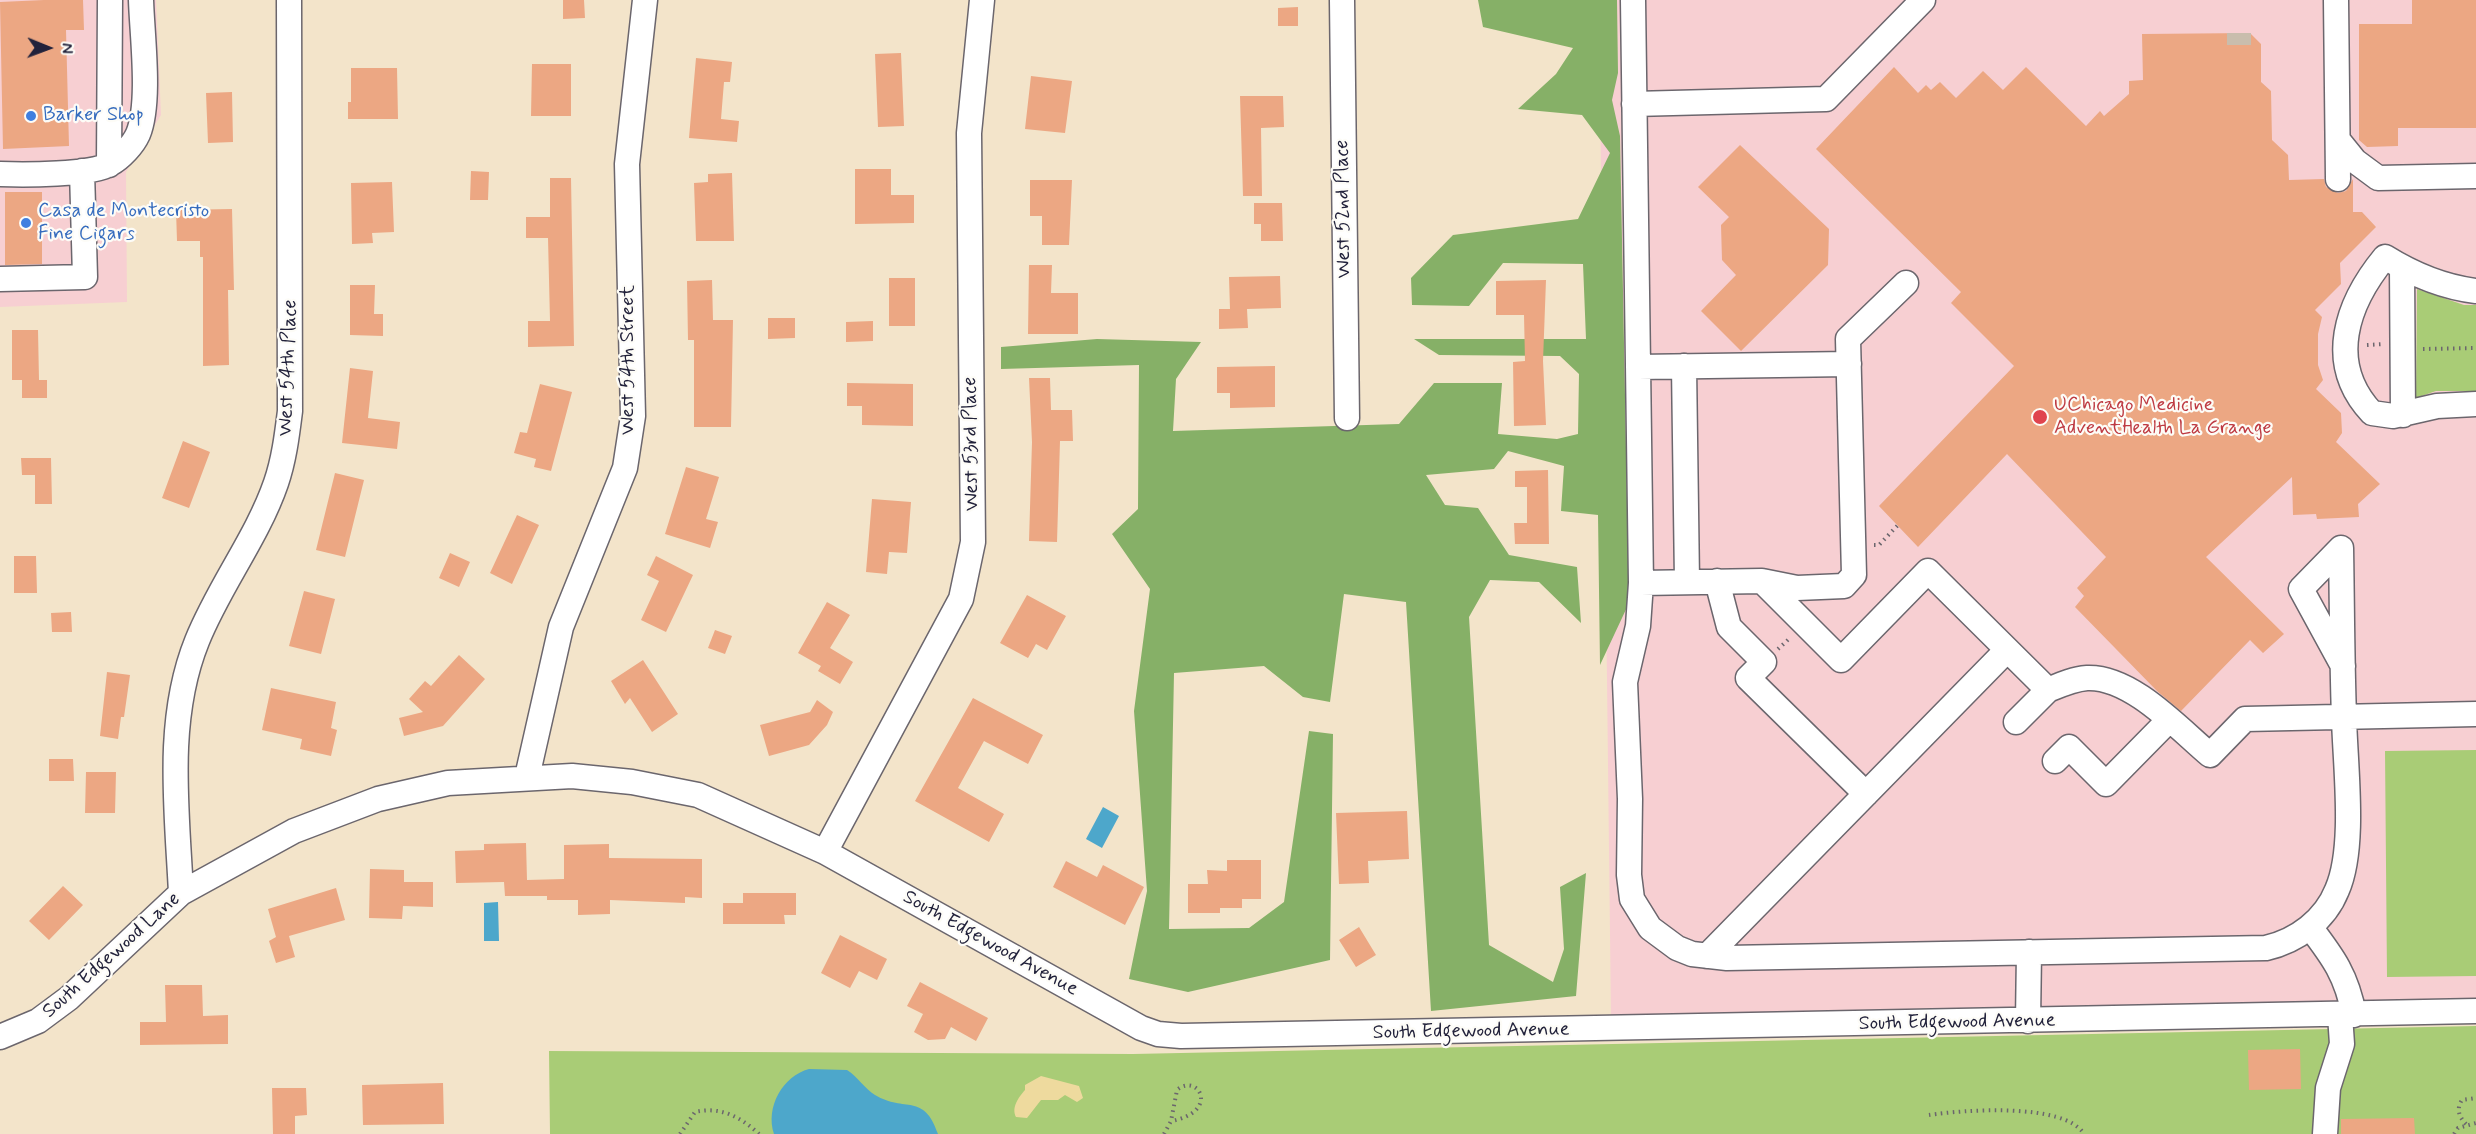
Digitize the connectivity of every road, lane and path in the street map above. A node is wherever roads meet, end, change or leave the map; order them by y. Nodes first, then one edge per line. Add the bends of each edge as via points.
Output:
1 (110, 0) edge
2 (289, 0) edge
3 (645, 0) edge
4 (982, 0) edge
5 (1342, 0) edge
6 (1633, 0) edge
7 (1923, 0) edge
8 (2336, 0) edge
9 (141, 12) edge
10 (110, 25) junction
11 (1634, 104) junction
12 (2338, 140) junction
13 (109, 165) junction
14 (82, 171) junction
15 (0, 174) edge
16 (2476, 176) edge
17 (2338, 179) dead end
18 (2402, 268) junction
19 (0, 279) edge
20 (1906, 283) dead end
21 (2476, 291) edge
22 (2476, 348) edge
23 (2402, 350) junction
24 (1849, 364) junction
25 (1684, 366) junction
26 (1638, 367) junction
27 (2476, 404) edge
28 (2403, 415) junction
29 (1347, 418) dead end
30 (1898, 525) dead end
31 (1854, 546) junction
32 (1717, 581) junction
33 (1762, 581) junction
34 (1687, 582) junction
35 (1641, 583) junction
36 (1805, 624) junction
37 (2007, 650) junction
38 (1764, 662) junction
39 (2343, 666) dead end
40 (2048, 690) junction
41 (2476, 714) edge
42 (2344, 715) junction
43 (2169, 720) junction
44 (2016, 722) dead end
45 (2055, 761) dead end
46 (527, 777) junction
47 (1866, 794) junction
48 (825, 852) junction
49 (181, 892) junction
50 (2310, 927) junction
51 (2029, 952) junction
52 (1707, 956) junction
53 (2476, 1011) edge
54 (2347, 1015) junction
55 (2028, 1021) junction
56 (0, 1037) edge
57 (2476, 1098) edge
58 (1929, 1115) dead end
59 (1171, 1121) junction
60 (2476, 1123) edge
61 (2466, 1124) junction
62 (680, 1134) edge
63 (759, 1134) edge
64 (1164, 1134) edge
65 (2084, 1134) edge
66 (2325, 1134) edge
67 (2454, 1134) edge

1 - 10 street
2 - 49 street, West 54th Place via 289,423 276,482 197,641 183,682 175,764
3 - 46 street, West 54th Street via 627,164 633,417 626,468 561,627
4 - 48 street, West 53rd Place via 969,133 973,542 961,599
5 - 29 street, West 52nd Place
6 - 11 street
7 - 11 street via 1826,99
8 - 12 street
9 - 10 street
9 - 13 street via 144,108 138,135 127,151
10 - 13 street
11 - 26 street
12 - 16 street via 2355,161 2378,178
12 - 17 street
13 - 14 street
14 - 15 street
14 - 19 street via 85,277
18 - 21 street via 2452,288
18 - 23 street
18 - 28 street via 2385,257 2360,290 2346,326 2349,371 2364,404 2381,416
20 - 24 street via 1848,339
22 - 23 path
23 - 28 street
24 - 25 street
24 - 31 street
25 - 26 street
25 - 34 street
26 - 35 street
27 - 28 street via 2437,406
30 - 31 path via 1879,545
31 - 33 street via 1854,575 1844,586 1797,588
32 - 33 street
32 - 34 street
32 - 38 street via 1730,627
33 - 36 street
34 - 35 street
35 - 52 street via 1638,626 1625,682 1632,899 1650,928 1664,939 1677,948
36 - 37 street via 1841,660 1928,571
36 - 38 path
37 - 40 street
37 - 47 street
38 - 47 street via 1748,678
39 - 42 street
40 - 43 street via 2088,678 2120,684
40 - 44 street
41 - 42 street
42 - 43 street via 2245,719 2210,755
42 - 50 street via 2346,859 2337,890
43 - 45 street via 2106,784 2069,747
46 - 48 street, South Edgewood Avenue via 572,776 632,782 698,795
46 - 49 street, South Edgewood Lane via 448,783 378,799 294,831
47 - 52 street
48 - 55 street, South Edgewood Avenue via 1158,1034
49 - 56 street, South Edgewood Lane via 69,998 38,1021
50 - 51 street via 2266,948
50 - 54 street via 2342,972
51 - 52 street
51 - 55 street
53 - 54 street, South Edgewood Avenue
54 - 55 street, South Edgewood Avenue
54 - 66 street via 2328,1088
57 - 61 path via 2462,1100 2458,1105
58 - 65 path via 1987,1109 2041,1115 2064,1119
59 - 59 path via 1194,1115 1200,1107 1198,1089 1183,1085 1177,1090
59 - 64 path
60 - 61 path
61 - 67 path
62 - 63 path via 695,1112 705,1110 727,1113

